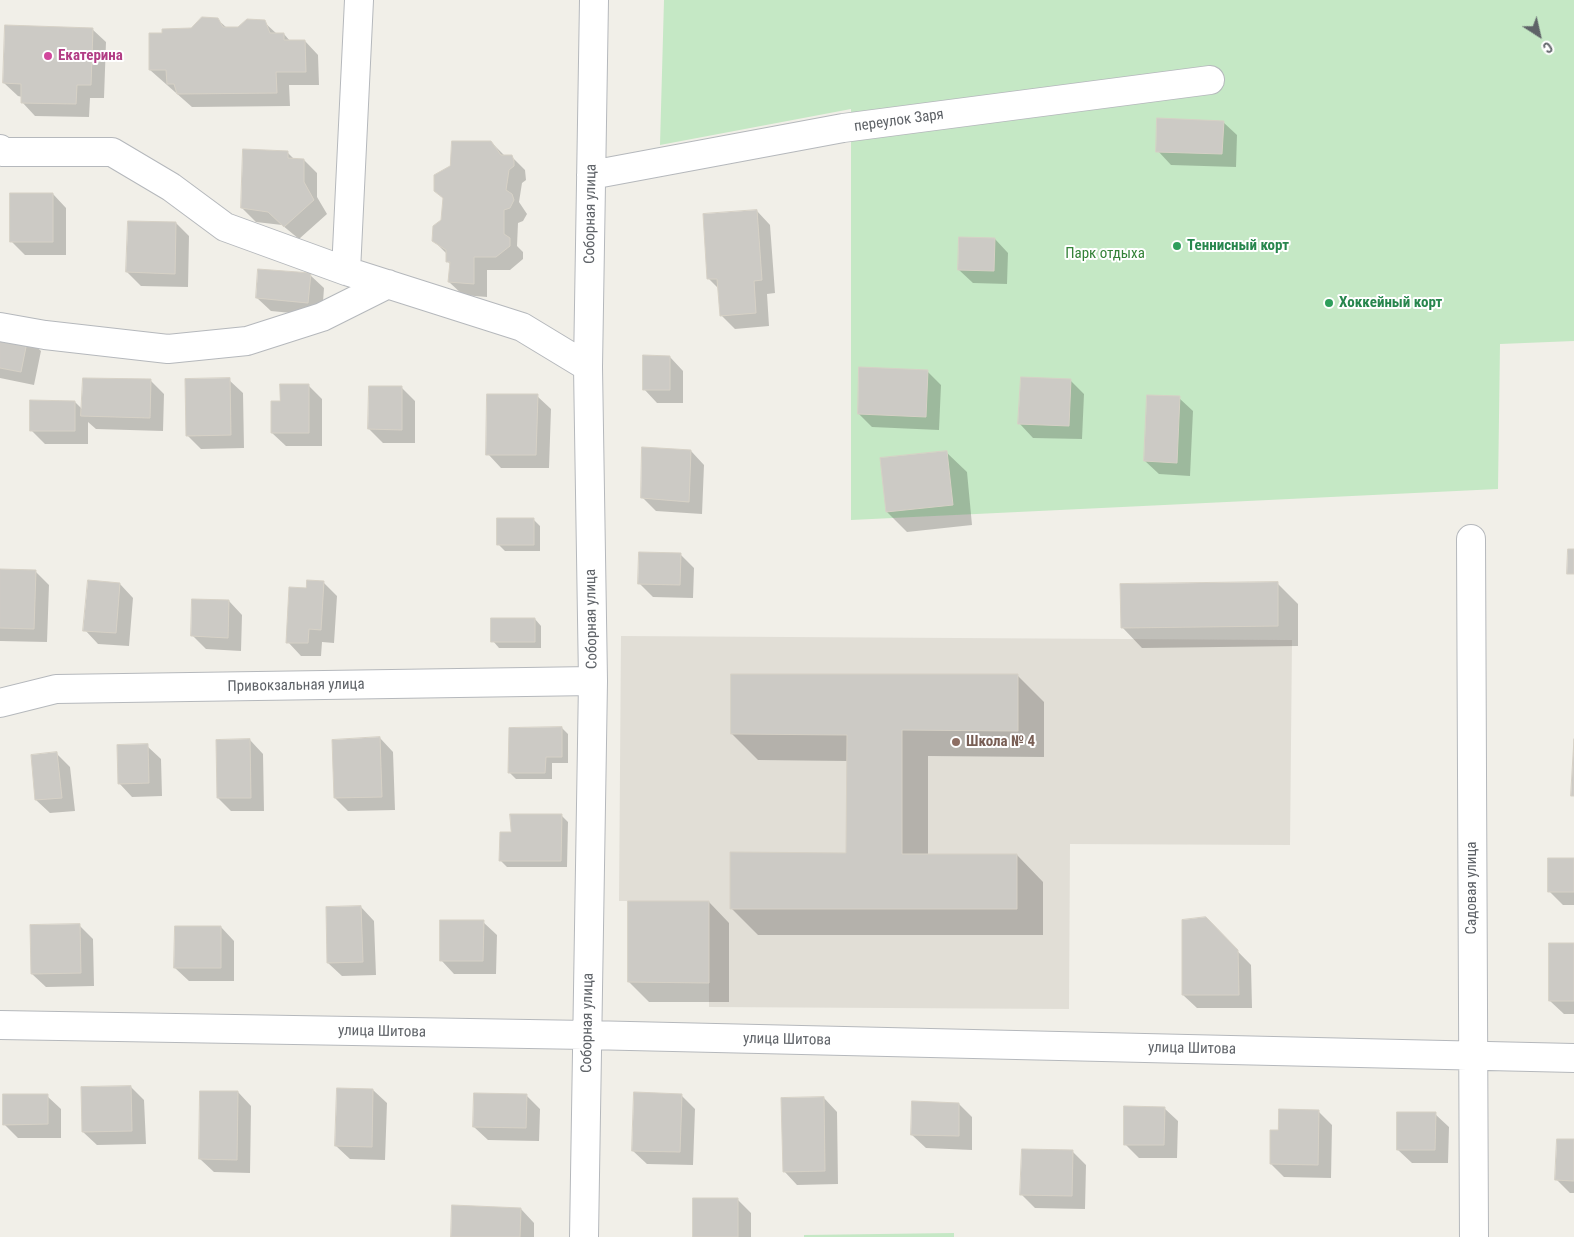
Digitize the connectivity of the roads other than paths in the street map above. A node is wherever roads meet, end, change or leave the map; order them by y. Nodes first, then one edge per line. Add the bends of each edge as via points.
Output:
1 (359, 0) edge
2 (594, 0) edge
3 (1210, 80) dead end
4 (0, 149) edge
5 (591, 176) junction
6 (346, 271) junction
7 (388, 284) junction
8 (0, 327) edge
9 (588, 367) junction
10 (1471, 539) dead end
11 (593, 681) junction
12 (0, 703) edge
13 (0, 1025) edge
14 (587, 1035) junction
15 (1472, 1056) junction
16 (1574, 1058) edge
17 (584, 1237) edge
18 (1474, 1237) edge

1 - 6 street
2 - 5 street, Соборная улица
3 - 5 street, переулок Заря via 843,128
4 - 6 street via 4,152 112,152 171,187 225,227
5 - 9 street, Соборная улица
6 - 7 street
7 - 8 street via 322,317 247,340 168,349
7 - 9 street via 522,326
9 - 11 street, Соборная улица
10 - 15 street, Садовая улица
11 - 12 street, Привокзальная улица via 56,690
11 - 14 street, Соборная улица
13 - 14 street, улица Шитова
14 - 15 street, улица Шитова
14 - 17 street, Соборная улица
15 - 16 street, улица Шитова
15 - 18 street, Садовая улица

